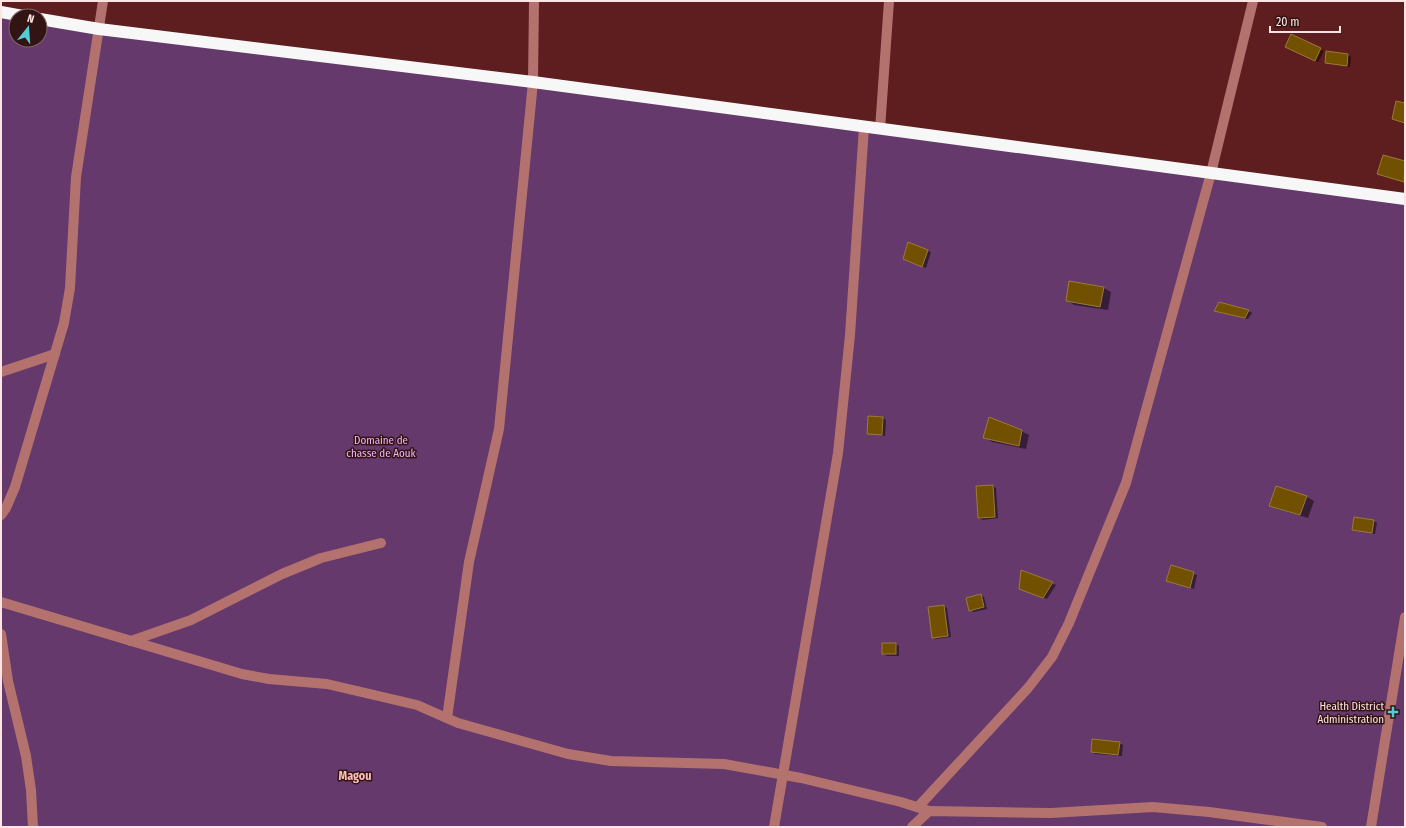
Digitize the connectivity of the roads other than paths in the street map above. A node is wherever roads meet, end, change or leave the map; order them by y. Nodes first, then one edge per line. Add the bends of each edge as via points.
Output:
1 (103, 1) edge
2 (534, 1) edge
3 (889, 1) edge
4 (1253, 1) edge
5 (48, 20) edge
6 (99, 29) junction
7 (533, 82) junction
8 (864, 127) junction
9 (880, 129) junction
10 (1211, 173) junction
11 (1405, 199) edge
12 (54, 354) junction
13 (1, 372) edge
14 (1, 515) edge
15 (381, 542) dead end
16 (1, 602) edge
17 (1405, 617) edge
18 (1, 634) edge
19 (131, 641) junction
20 (447, 718) junction
21 (782, 775) junction
22 (918, 807) junction
23 (929, 811) junction
24 (32, 827) edge
25 (774, 827) edge
26 (912, 827) edge
27 (1322, 827) edge
28 (1371, 827) edge

1 - 6 street
2 - 7 street
3 - 9 street
4 - 10 street
5 - 6 highway
6 - 7 highway
6 - 12 street via 76,177 70,288 64,323
7 - 8 highway
7 - 20 street via 499,429 469,562
8 - 9 highway
8 - 21 street via 850,335 838,452
9 - 10 highway
10 - 11 highway
10 - 22 street via 1126,483 1069,623 1052,657 1028,688
12 - 13 street
12 - 14 street via 15,487
15 - 19 street via 321,558 282,574 191,620
16 - 19 street
17 - 28 street
18 - 24 street via 8,680 26,756 31,790
19 - 20 street via 242,674 327,684 417,705
20 - 21 street via 568,754 611,760 724,764
21 - 22 street
21 - 25 street
22 - 23 street
23 - 26 street
23 - 27 street via 1052,813 1153,807

